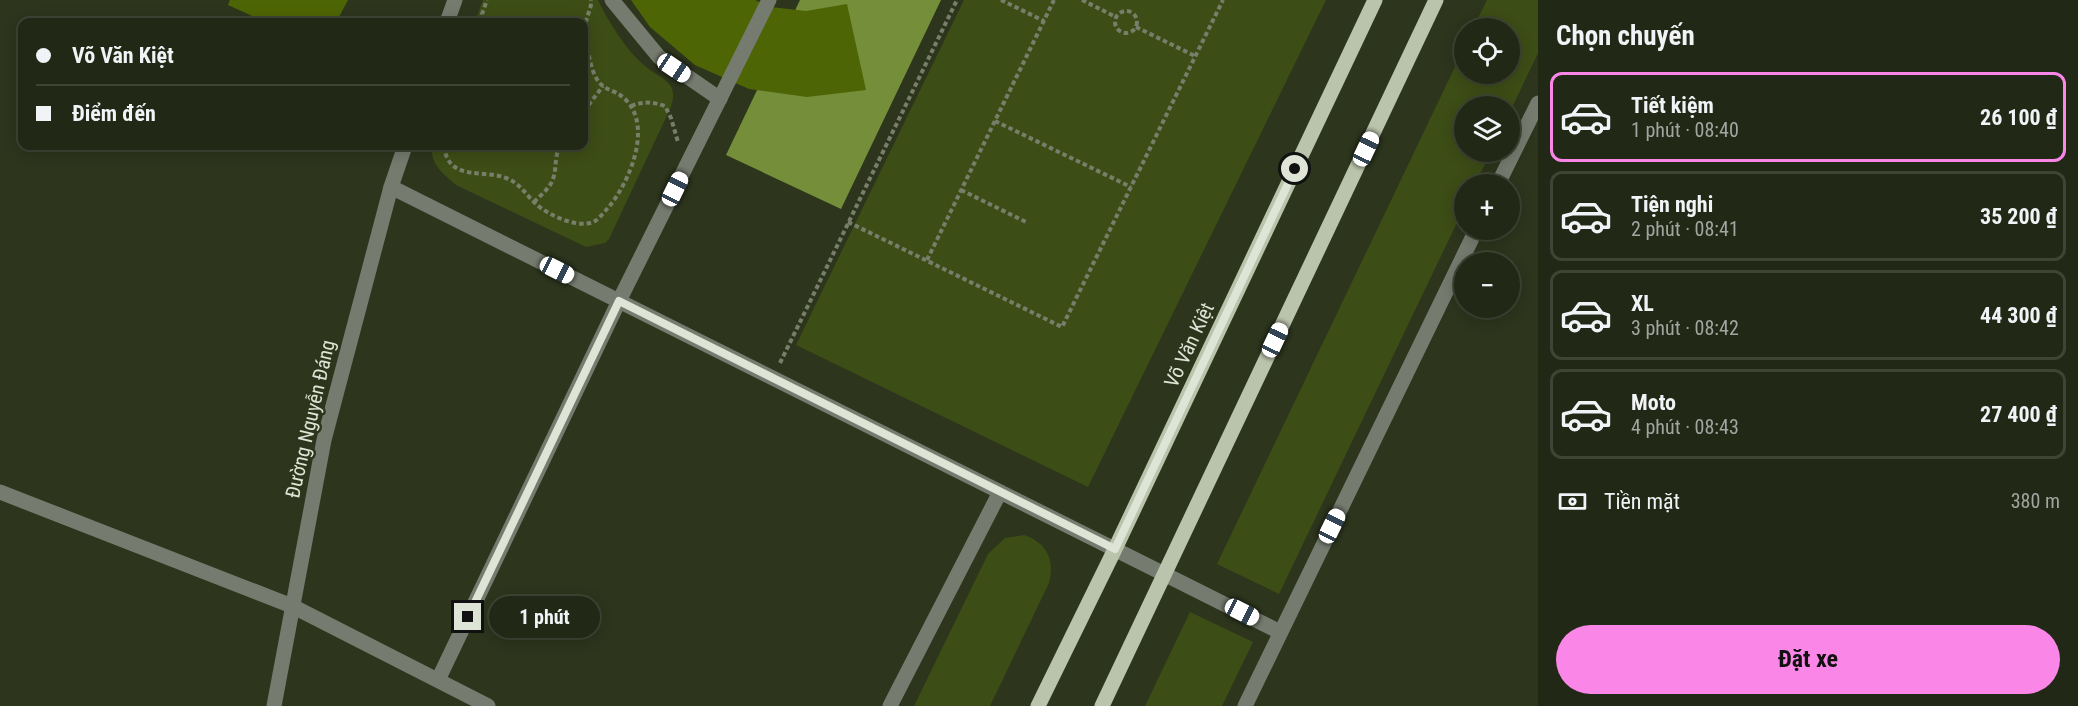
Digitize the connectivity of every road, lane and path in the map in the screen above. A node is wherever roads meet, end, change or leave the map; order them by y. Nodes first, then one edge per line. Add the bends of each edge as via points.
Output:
1 (455, 0) edge
2 (487, 0) edge
3 (591, 0) edge
4 (612, 0) edge
5 (769, 0) edge
6 (957, 0) edge
7 (1001, 0) edge
8 (1054, 0) edge
9 (1082, 0) edge
10 (1223, 0) edge
11 (1375, 0) edge
12 (1436, 0) edge
13 (1116, 17) junction
14 (448, 18) edge
15 (482, 18) edge
16 (587, 18) edge
17 (1044, 21) junction
18 (1136, 27) junction
19 (588, 49) edge
20 (1195, 56) dead end
21 (603, 86) junction
22 (720, 99) junction
23 (1538, 103) edge
24 (588, 106) edge
25 (631, 106) junction
26 (995, 121) junction
27 (404, 150) edge
28 (444, 150) edge
29 (558, 150) edge
30 (686, 168) junction
31 (1503, 174) edge
32 (391, 187) junction
33 (1131, 187) junction
34 (961, 190) junction
35 (534, 202) junction
36 (848, 222) junction
37 (1028, 223) dead end
38 (1471, 240) edge
39 (927, 261) junction
40 (619, 301) junction
41 (773, 378) junction
42 (0, 492) edge
43 (1000, 492) junction
44 (1115, 549) junction
45 (1165, 574) junction
46 (292, 606) junction
47 (1280, 632) junction
48 (438, 680) junction
49 (274, 706) edge
50 (489, 706) edge
51 (890, 706) edge
52 (1038, 706) edge
53 (1102, 706) edge
54 (1245, 706) edge

1 - 14 street
2 - 15 path
3 - 16 path
4 - 22 street via 659,57
5 - 22 street
6 - 36 path
7 - 17 path
8 - 17 path
9 - 13 path
10 - 33 path
11 - 44 main road, Võ Văn Kiệt
12 - 45 main road
13 - 18 path via 1120,32 1128,33
13 - 18 path via 1122,11 1130,11 1137,19
17 - 26 path
18 - 20 path
19 - 21 path via 593,70
21 - 24 path
21 - 25 path via 617,92
22 - 30 street
23 - 31 street
25 - 30 path via 643,102 665,106
25 - 35 path via 638,122 635,158 601,216 594,222 573,222 546,212
26 - 33 path
26 - 34 path
27 - 32 street, Đường Nguyễn Đáng
28 - 35 path via 457,168 470,174 505,177 518,184
29 - 35 path via 553,180
30 - 40 street
32 - 40 street
32 - 46 street, Đường Nguyễn Đáng via 324,440
33 - 39 path via 1062,327
34 - 37 path
34 - 39 path
36 - 39 path
36 - 41 path
38 - 47 street
40 - 41 street
40 - 48 street
41 - 43 street
42 - 46 street
43 - 44 street
43 - 51 street
44 - 45 street
44 - 52 main road, Võ Văn Kiệt
45 - 47 street
45 - 53 main road
46 - 48 street
46 - 49 street, Đường Nguyễn Đáng
47 - 54 street
48 - 50 street

